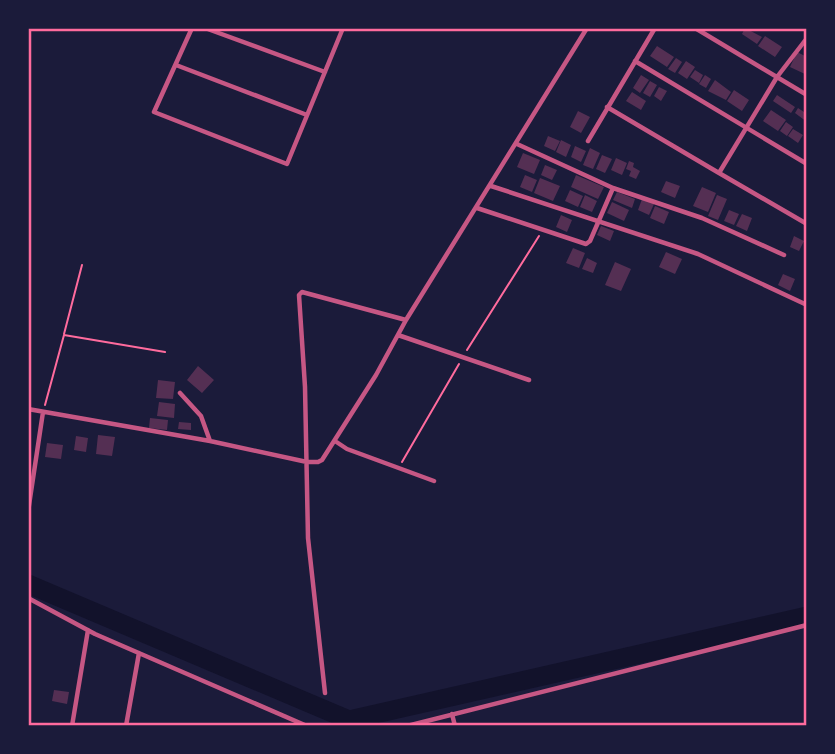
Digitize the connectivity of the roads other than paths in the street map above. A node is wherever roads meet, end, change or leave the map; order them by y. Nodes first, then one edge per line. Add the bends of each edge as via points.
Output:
1 (192, 28) edge
2 (205, 28) edge
3 (342, 28) edge
4 (587, 28) edge
5 (655, 28) edge
6 (695, 28) edge
7 (807, 38) edge
8 (635, 61) junction
9 (176, 65) junction
10 (325, 72) junction
11 (777, 77) junction
12 (807, 95) edge
13 (607, 107) junction
14 (307, 115) junction
15 (746, 128) junction
16 (588, 141) dead end
17 (516, 144) junction
18 (807, 164) edge
19 (719, 173) junction
20 (491, 186) junction
21 (612, 188) junction
22 (477, 208) junction
23 (599, 220) junction
24 (807, 224) edge
25 (783, 256) dead end
26 (807, 304) edge
27 (407, 320) junction
28 (398, 335) junction
29 (529, 380) dead end
30 (180, 393) dead end
31 (28, 409) edge
32 (43, 412) junction
33 (209, 441) junction
34 (337, 443) junction
35 (307, 462) junction
36 (434, 481) dead end
37 (28, 512) edge
38 (28, 598) edge
39 (807, 625) edge
40 (88, 630) junction
41 (139, 653) junction
42 (325, 693) dead end
43 (453, 714) junction
44 (72, 726) edge
45 (126, 726) edge
46 (307, 726) edge
47 (407, 726) edge
48 (456, 726) edge

1 - 9 street
2 - 10 street
3 - 10 street
4 - 17 street
5 - 8 street
6 - 11 street
7 - 11 street
8 - 13 street
8 - 15 street
9 - 14 street
9 - 14 street via 154,112 287,164
10 - 14 street
11 - 12 street
11 - 15 street
13 - 16 street
13 - 19 street
15 - 18 street
15 - 19 street
17 - 20 street
17 - 21 street
19 - 24 street
20 - 22 street
20 - 23 street
21 - 23 street
21 - 25 street via 702,218
22 - 23 street via 586,244
22 - 27 street
23 - 26 street via 698,254
27 - 28 street
27 - 35 street via 299,294
28 - 29 street
28 - 34 street
30 - 33 street via 201,416
31 - 32 street
32 - 33 street
32 - 37 street
33 - 35 street
34 - 35 street via 318,463
34 - 36 street
35 - 42 street via 308,538
38 - 40 street
39 - 43 street
40 - 41 street
40 - 44 street
41 - 45 street
41 - 46 street
43 - 47 street
43 - 48 street

